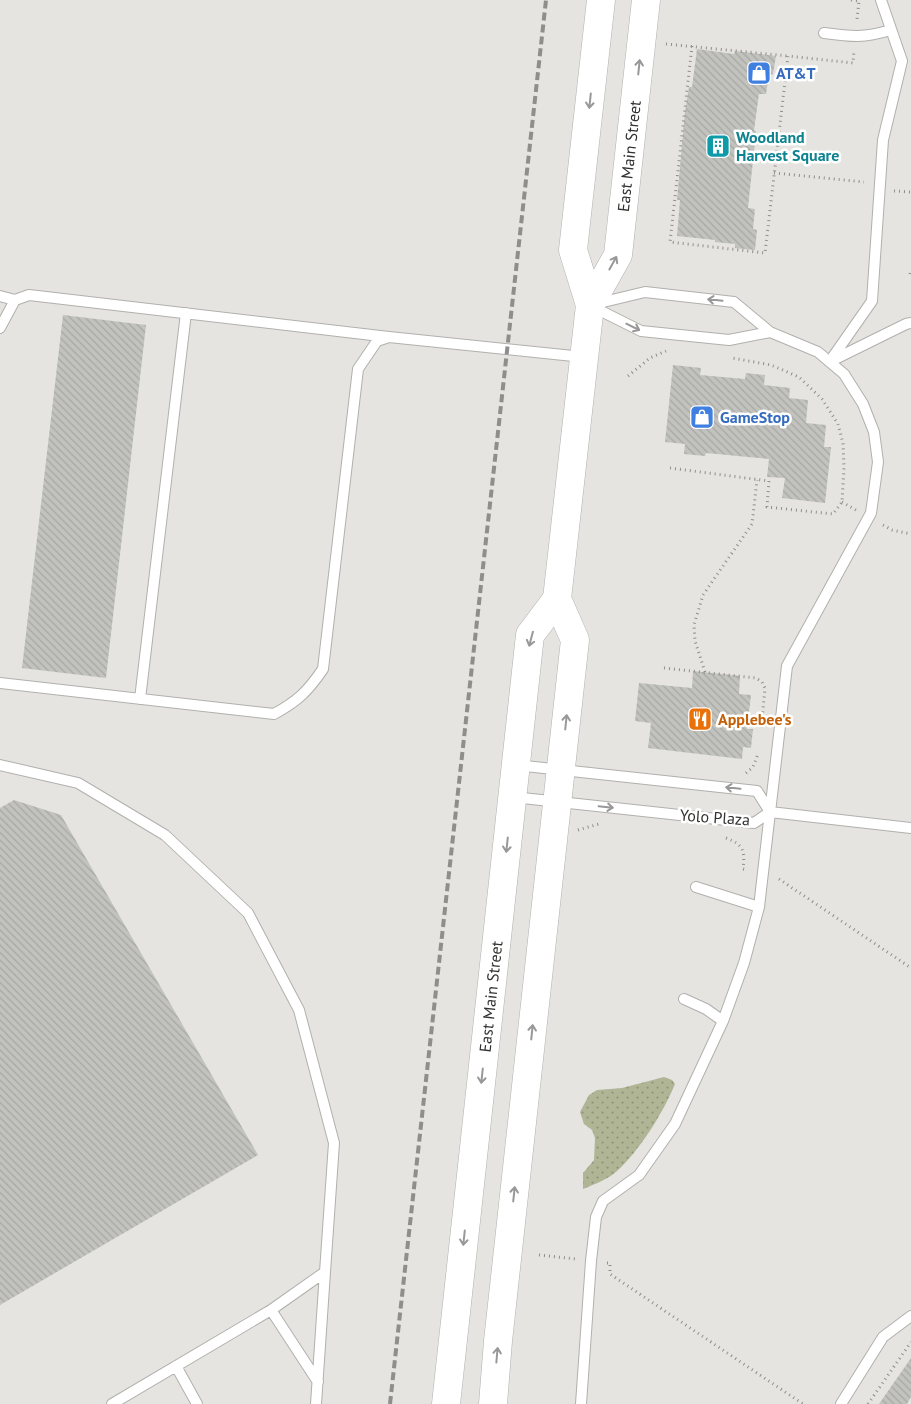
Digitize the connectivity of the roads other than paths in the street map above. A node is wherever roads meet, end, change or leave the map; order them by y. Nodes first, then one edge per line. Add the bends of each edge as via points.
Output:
1 (601, 0) edge
2 (646, 0) edge
3 (881, 0) edge
4 (891, 30) junction
5 (824, 33) dead end
6 (0, 296) edge
7 (15, 300) junction
8 (590, 305) junction
9 (186, 313) junction
10 (911, 323) edge
11 (0, 328) edge
12 (770, 332) junction
13 (388, 337) junction
14 (584, 357) junction
15 (830, 362) junction
16 (557, 598) junction
17 (0, 683) edge
18 (140, 699) junction
19 (0, 765) edge
20 (516, 766) junction
21 (561, 770) junction
22 (513, 797) junction
23 (557, 802) junction
24 (770, 812) junction
25 (911, 828) edge
26 (696, 887) dead end
27 (759, 907) junction
28 (684, 999) dead end
29 (723, 1021) junction
30 (325, 1272) junction
31 (271, 1310) junction
32 (911, 1316) edge
33 (176, 1366) junction
34 (318, 1382) junction
35 (112, 1404) edge
36 (197, 1404) edge
37 (316, 1404) edge
38 (446, 1404) edge
39 (493, 1404) edge
40 (581, 1404) edge
41 (841, 1404) edge

1 -> 8 main road, East Main Street via 573,250
8 -> 2 main road, East Main Street via 618,255
3 - 4 lane
4 - 5 lane via 866,37
4 - 15 lane via 902,61 883,140 872,301
6 - 7 lane
7 - 9 lane via 29,295
7 - 11 lane
8 -> 12 lane via 640,330 729,340
12 -> 8 lane via 734,302 645,292
8 - 14 main road, East Main Street
9 - 13 lane
9 - 18 lane
10 - 15 lane
12 - 15 lane via 818,352
13 - 14 lane
13 - 18 lane via 377,341 358,370 323,669 311,688 274,714
14 - 16 main road, East Main Street
15 - 24 lane via 844,374 863,404 874,432 878,462 876,489 869,517 787,666
16 -> 20 main road, East Main Street via 530,635
21 -> 16 main road, East Main Street via 575,640
17 - 18 lane
19 - 30 lane via 78,783 165,835 248,913 300,1010 334,1143
20 - 21 lane, Yolo Plaza
20 - 22 main road, East Main Street
21 - 23 main road, East Main Street
24 -> 21 lane, Yolo Plaza via 757,791
22 - 23 lane, Yolo Plaza
22 -> 38 main road, East Main Street
23 -> 24 lane, Yolo Plaza via 754,822
39 -> 23 main road, East Main Street
24 - 25 lane
24 - 27 lane
26 - 27 lane
27 - 29 lane via 744,963
28 - 29 lane
29 - 40 lane via 674,1124 639,1175 603,1201 596,1217
30 - 31 lane
30 - 34 lane
31 - 33 lane
31 - 34 lane
32 - 41 lane via 883,1338
33 - 35 lane
33 - 36 lane
34 - 37 lane

